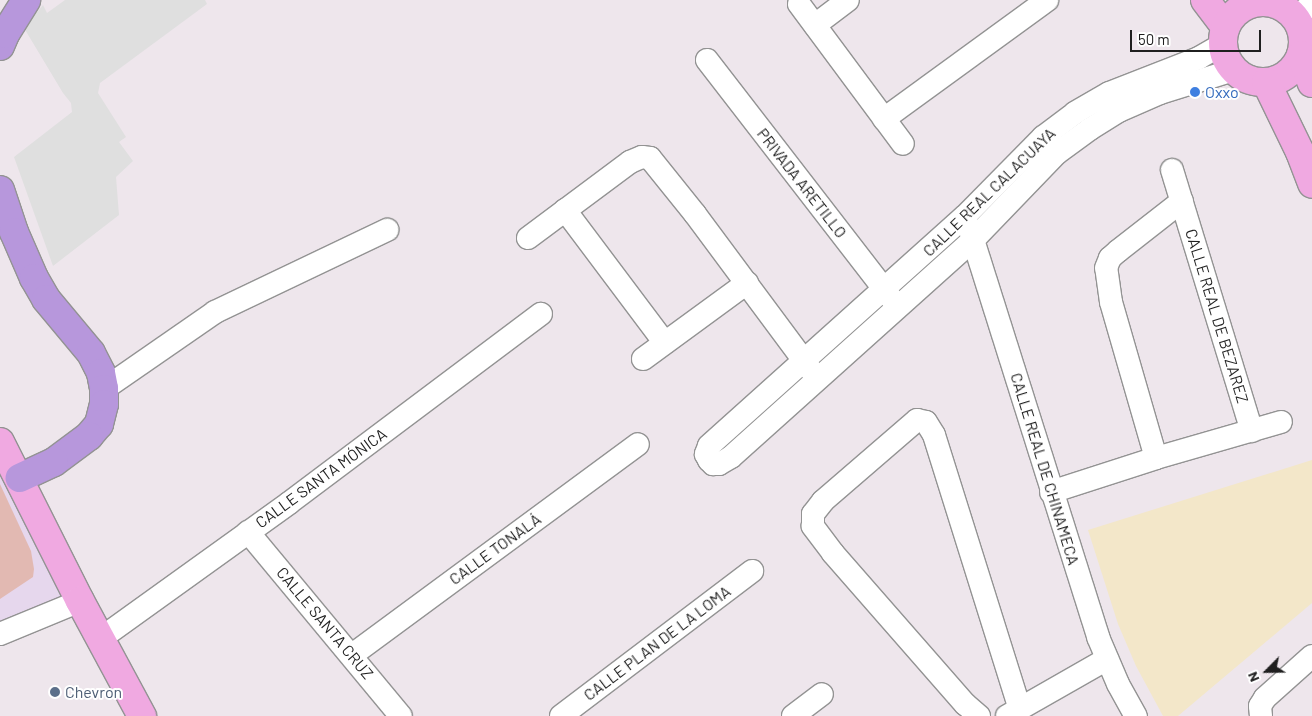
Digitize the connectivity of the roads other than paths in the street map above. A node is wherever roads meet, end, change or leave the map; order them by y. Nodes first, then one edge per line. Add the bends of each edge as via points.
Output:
1 (26, 0) edge
2 (848, 0) edge
3 (1047, 0) edge
4 (1205, 0) edge
5 (1268, 1) edge
6 (799, 4) dead end
7 (815, 25) junction
8 (1304, 29) edge
9 (1224, 36) junction
10 (0, 46) edge
11 (707, 60) dead end
12 (1234, 70) junction
13 (1266, 82) junction
14 (1312, 84) edge
15 (884, 119) junction
16 (903, 144) dead end
17 (1172, 170) dead end
18 (1312, 184) edge
19 (0, 190) edge
20 (1182, 200) junction
21 (565, 210) junction
22 (965, 216) junction
23 (387, 230) dead end
24 (528, 238) dead end
25 (973, 240) junction
26 (747, 284) junction
27 (891, 299) junction
28 (541, 314) dead end
29 (665, 343) junction
30 (643, 359) dead end
31 (812, 371) junction
32 (104, 389) junction
33 (1280, 422) dead end
34 (1252, 431) junction
35 (0, 442) edge
36 (638, 444) dead end
37 (1156, 458) junction
38 (19, 478) junction
39 (1051, 492) junction
40 (248, 532) junction
41 (752, 571) dead end
42 (80, 601) junction
43 (0, 634) edge
44 (100, 639) junction
45 (352, 654) junction
46 (1312, 656) edge
47 (1106, 659) junction
48 (822, 694) dead end
49 (972, 710) edge
50 (1013, 712) edge
51 (142, 716) edge
52 (402, 716) edge
53 (561, 716) edge
54 (793, 716) edge
55 (1136, 716) edge
56 (1261, 716) edge

1 - 10 highway
2 - 7 street
3 - 15 street
4 - 9 main road
5 - 8 main road via 1283,8
5 - 9 main road via 1243,7 1232,16
6 - 7 street
7 - 15 street
8 - 13 main road via 1296,66 1288,74
8 - 14 main road
9 - 12 main road via 1226,58
9 - 22 street, CALLE REAL CALACUAYA via 1186,64 1109,93 1075,112 1043,137
11 - 27 street, PRIVADA ARETILLO
12 - 13 main road via 1254,82
12 - 25 street, CALLE REAL CALACUAYA via 1160,93 1119,111 1090,129 1057,153
13 - 18 main road
15 - 16 street
17 - 20 street, CALLE REAL DE BEZAREZ
19 - 32 highway via 34,278 46,299 91,352
20 - 34 street, CALLE REAL DE BEZAREZ
20 - 37 street via 1110,258 1106,268 1111,302
21 - 24 street
21 - 26 street via 630,162 642,157 650,158
21 - 29 street
22 - 25 street, CALLE REAL DE CHINAMECA
22 - 27 street, CALLE REAL CALACUAYA
23 - 32 street via 215,312
25 - 27 street, CALLE REAL CALACUAYA
25 - 39 street, CALLE REAL DE CHINAMECA
26 - 29 street
26 - 31 street
27 - 31 street, CALLE REAL CALACUAYA
28 - 40 street, CALLE SANTA MÓNICA
29 - 30 street
31 - 31 street via 710,446 706,454 709,460 713,464 725,462
32 - 38 highway via 99,424 89,436 54,462
33 - 34 street
34 - 37 street
35 - 38 main road
36 - 45 street, CALLE TONALÁ
37 - 39 street
38 - 42 main road
39 - 47 street, CALLE REAL DE CHINAMECA
40 - 44 street, CALLE SANTA MÓNICA
40 - 45 street, CALLE SANTA CRUZ
41 - 53 street, CALLE PLAN DE LA LOMA
42 - 43 street
42 - 44 main road
44 - 51 main road
45 - 52 street, CALLE SANTA CRUZ
46 - 56 street via 1265,698 1260,706
47 - 50 street
47 - 55 street, CALLE REAL DE CHINAMECA
48 - 54 street
49 - 50 street via 813,526 813,514 823,502 911,423 922,420 930,425 937,443

